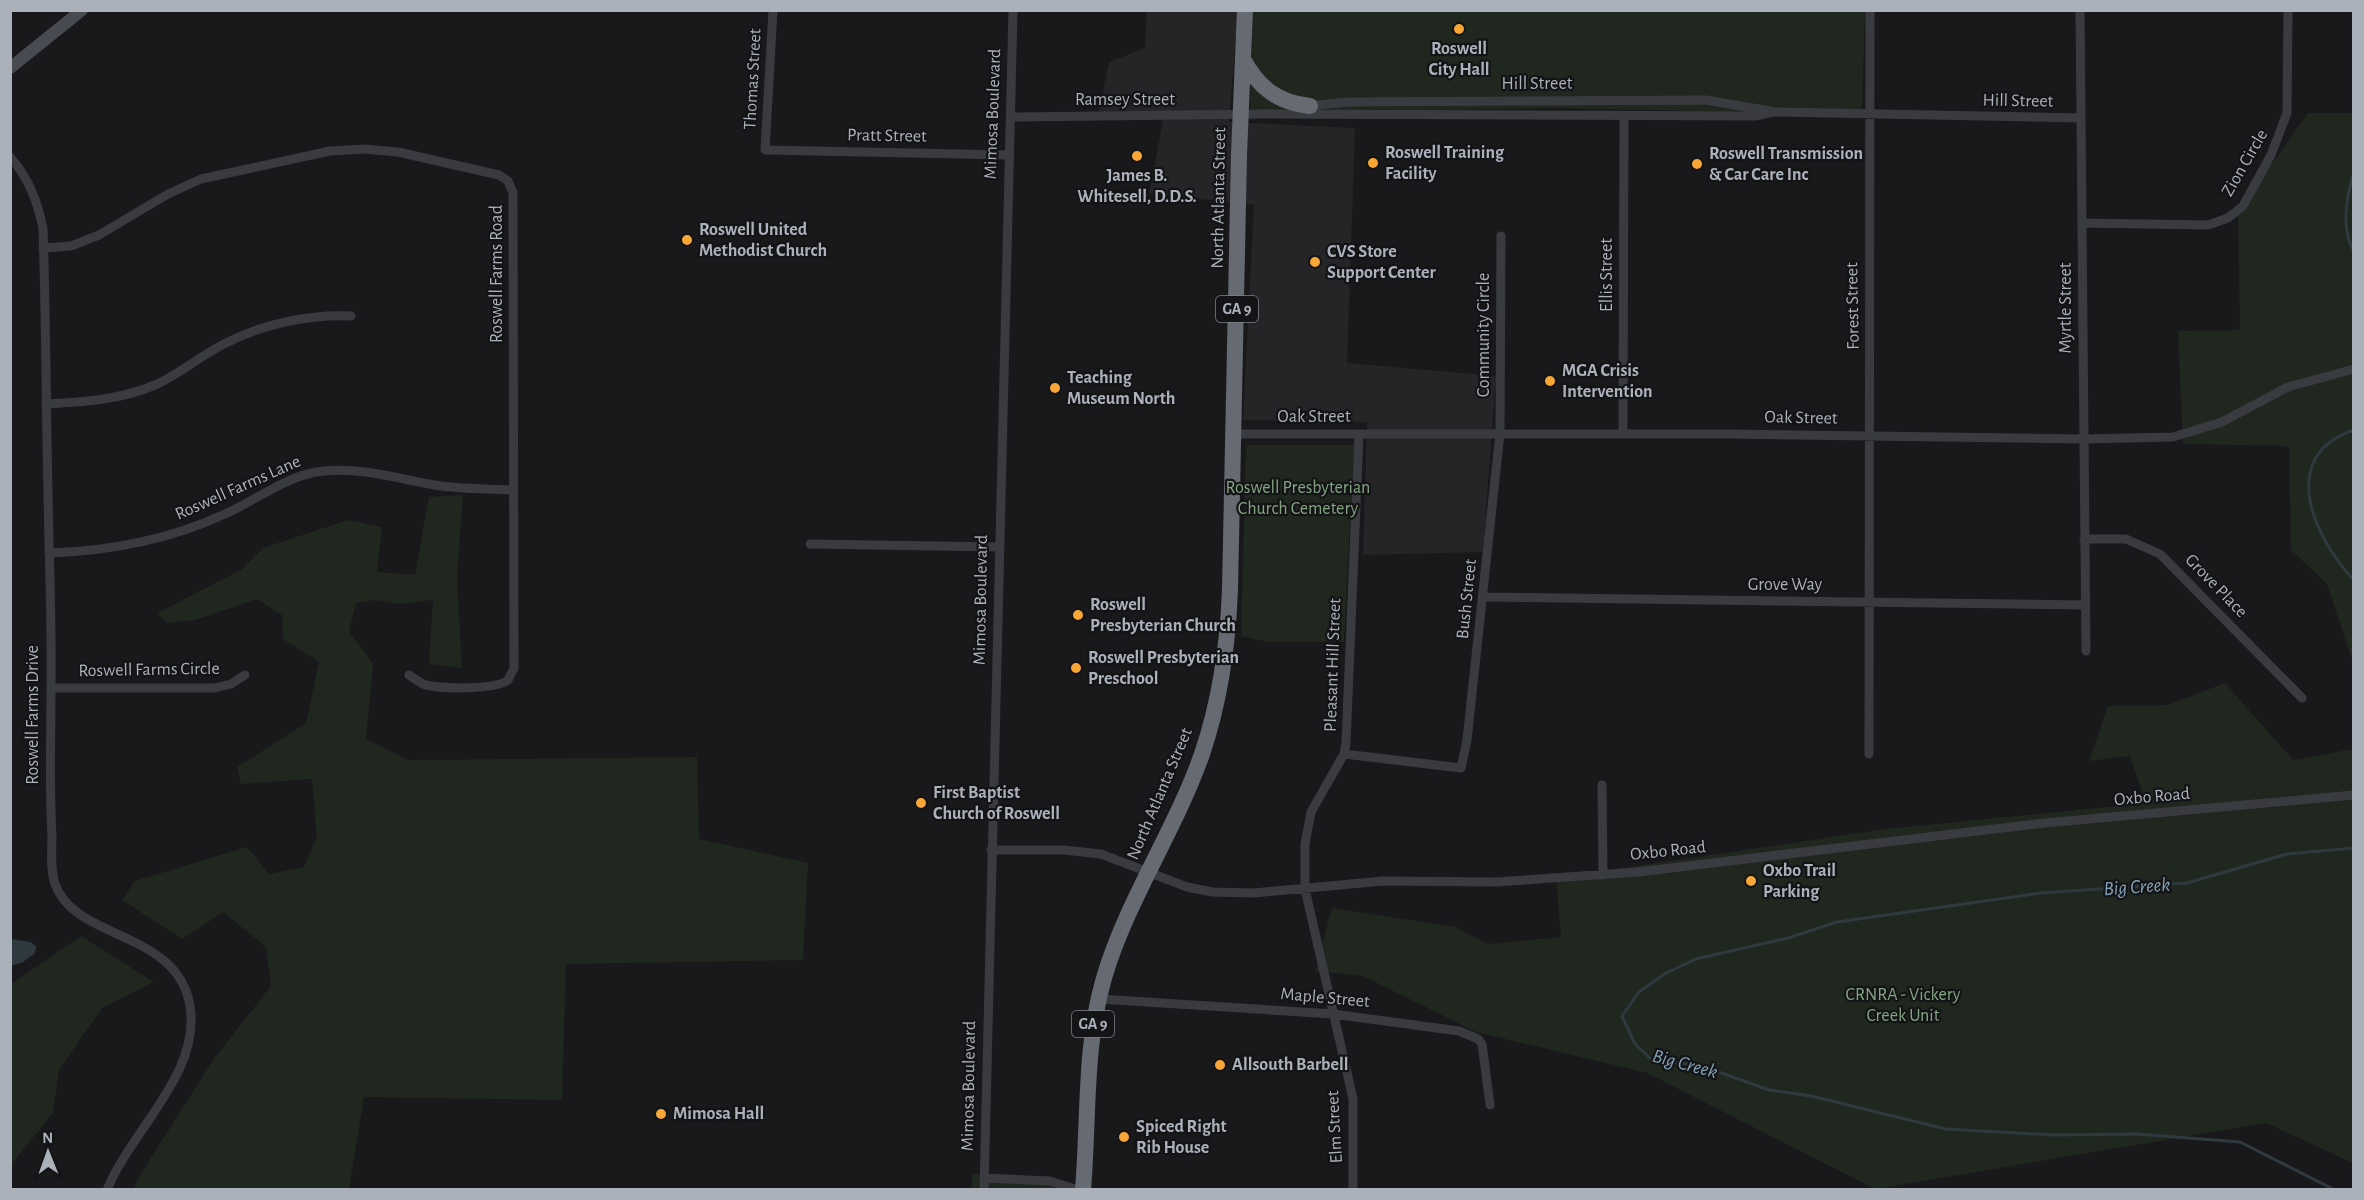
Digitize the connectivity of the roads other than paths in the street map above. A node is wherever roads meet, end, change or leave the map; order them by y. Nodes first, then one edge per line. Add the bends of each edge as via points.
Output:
1 (82, 10) edge
2 (773, 10) edge
3 (1013, 10) edge
4 (1245, 10) edge
5 (1251, 10) edge
6 (1870, 10) edge
7 (2080, 10) edge
8 (2288, 10) edge
9 (1243, 51) junction
10 (10, 68) edge
11 (1310, 106) junction
12 (1774, 112) junction
13 (1264, 114) junction
14 (1868, 114) junction
15 (1240, 116) junction
16 (1624, 116) junction
17 (1010, 117) junction
18 (2081, 118) junction
19 (765, 150) joint
20 (1009, 155) junction
21 (10, 157) edge
22 (2082, 223) junction
23 (1501, 236) dead end
24 (43, 248) junction
25 (351, 316) dead end
26 (2354, 369) edge
27 (46, 404) junction
28 (1500, 433) junction
29 (1623, 433) junction
30 (1233, 434) junction
31 (1359, 434) junction
32 (1871, 436) junction
33 (2083, 439) junction
34 (513, 490) junction
35 (2084, 539) junction
36 (810, 544) dead end
37 (999, 547) junction
38 (49, 553) junction
39 (1484, 597) junction
40 (1870, 602) junction
41 (2085, 605) junction
42 (2086, 651) dead end
43 (246, 675) dead end
44 (409, 675) dead end
45 (51, 688) junction
46 (2302, 698) dead end
47 (1344, 754) junction
48 (1869, 754) dead end
49 (1602, 785) dead end
50 (2354, 795) edge
51 (991, 850) junction
52 (1148, 872) junction
53 (1603, 874) junction
54 (1305, 888) junction
55 (1099, 999) junction
56 (1334, 1014) junction
57 (1490, 1105) dead end
58 (984, 1179) junction
59 (107, 1190) edge
60 (984, 1190) edge
61 (1080, 1190) edge
62 (1353, 1190) edge

1 - 10 street
2 - 19 street, Thomas Street
3 - 17 street, Mimosa Boulevard
4 - 9 highway, North Atlanta Street / GA 9
5 - 9 highway, GA 9
6 - 14 street, Forest Street
7 - 18 street, Myrtle Street
8 - 22 street, Zion Circle via 2288,112 2243,206 2228,218 2208,225
9 - 11 highway via 1269,93
9 - 15 highway, North Atlanta Street / GA 9
11 - 12 street, Hill Street via 1348,102 1697,100
11 - 13 street, Hill Street
12 - 14 street, Hill Street
12 - 16 street, Hill Street via 1755,116
13 - 15 street, Hill Street
13 - 16 street, Hill Street
14 - 18 street, Hill Street
14 - 32 street, Forest Street
15 - 17 street, Ramsey Street
15 - 30 highway, North Atlanta Street / GA 9
16 - 29 street, Ellis Street
17 - 20 street, Mimosa Boulevard
18 - 22 street, Myrtle Street
19 - 20 street, Pratt Street
20 - 37 street, Mimosa Boulevard
21 - 24 street, Roswell Farms Drive via 35,196
22 - 33 street, Myrtle Street
23 - 28 street, Community Circle
24 - 27 street, Roswell Farms Drive
24 - 34 street, Roswell Farms Road via 70,246 99,235 201,179 330,151 398,152 499,175 508,181 513,193
25 - 27 street via 321,316 246,333 172,377 130,394 89,402
26 - 33 street, Oak Street via 2288,387 2222,422 2192,433
27 - 38 street, Roswell Farms Drive
28 - 29 street, Oak Street
28 - 31 street, Oak Street
28 - 39 street, Bush Street
29 - 32 street, Oak Street
30 - 31 street, Oak Street
30 - 52 highway, North Atlanta Street / GA 9 via 1229,612 1222,676 1201,756
31 - 47 street, Pleasant Hill Street
32 - 33 street, Oak Street
32 - 40 street, Forest Street
33 - 35 street, Myrtle Street
34 - 38 street, Roswell Farms Lane via 442,486 354,470 324,471 293,479 227,514 171,535 112,548
34 - 44 street, Roswell Farms Road via 512,675 496,686 438,687
35 - 41 street, Myrtle Street
35 - 46 street, Grove Place via 2126,539 2160,554
36 - 37 street
37 - 51 street, Mimosa Boulevard
38 - 45 street, Roswell Farms Drive
39 - 40 street, Grove Way
39 - 47 street, Bush Street via 1461,768
40 - 41 street, Grove Way
40 - 48 street, Forest Street
41 - 42 street, Myrtle Street
43 - 45 street, Roswell Farms Circle via 214,688
45 - 59 street, Roswell Farms Drive via 53,873 60,895 89,919 134,940 169,963 183,983 190,1005 191,1035 184,1060
47 - 54 street, Pleasant Hill Street via 1311,812 1305,844
49 - 53 street
50 - 53 street, Oxbo Road via 2045,823
51 - 52 street, Oxbo Road via 1101,854
51 - 58 street, Mimosa Boulevard
52 - 54 street, Oxbo Road via 1212,892
52 - 55 highway, North Atlanta Street / GA 9 via 1121,930
53 - 54 street, Oxbo Road via 1496,882 1383,881
54 - 56 street, Elm Street
55 - 56 street, Maple Street
55 - 61 highway, North Atlanta Street / GA 9 via 1090,1048
56 - 57 street, Maple Street via 1448,1028 1478,1039 1482,1044
56 - 62 street, Elm Street via 1353,1099
58 - 60 street, Mimosa Boulevard
58 - 61 street via 1050,1181

